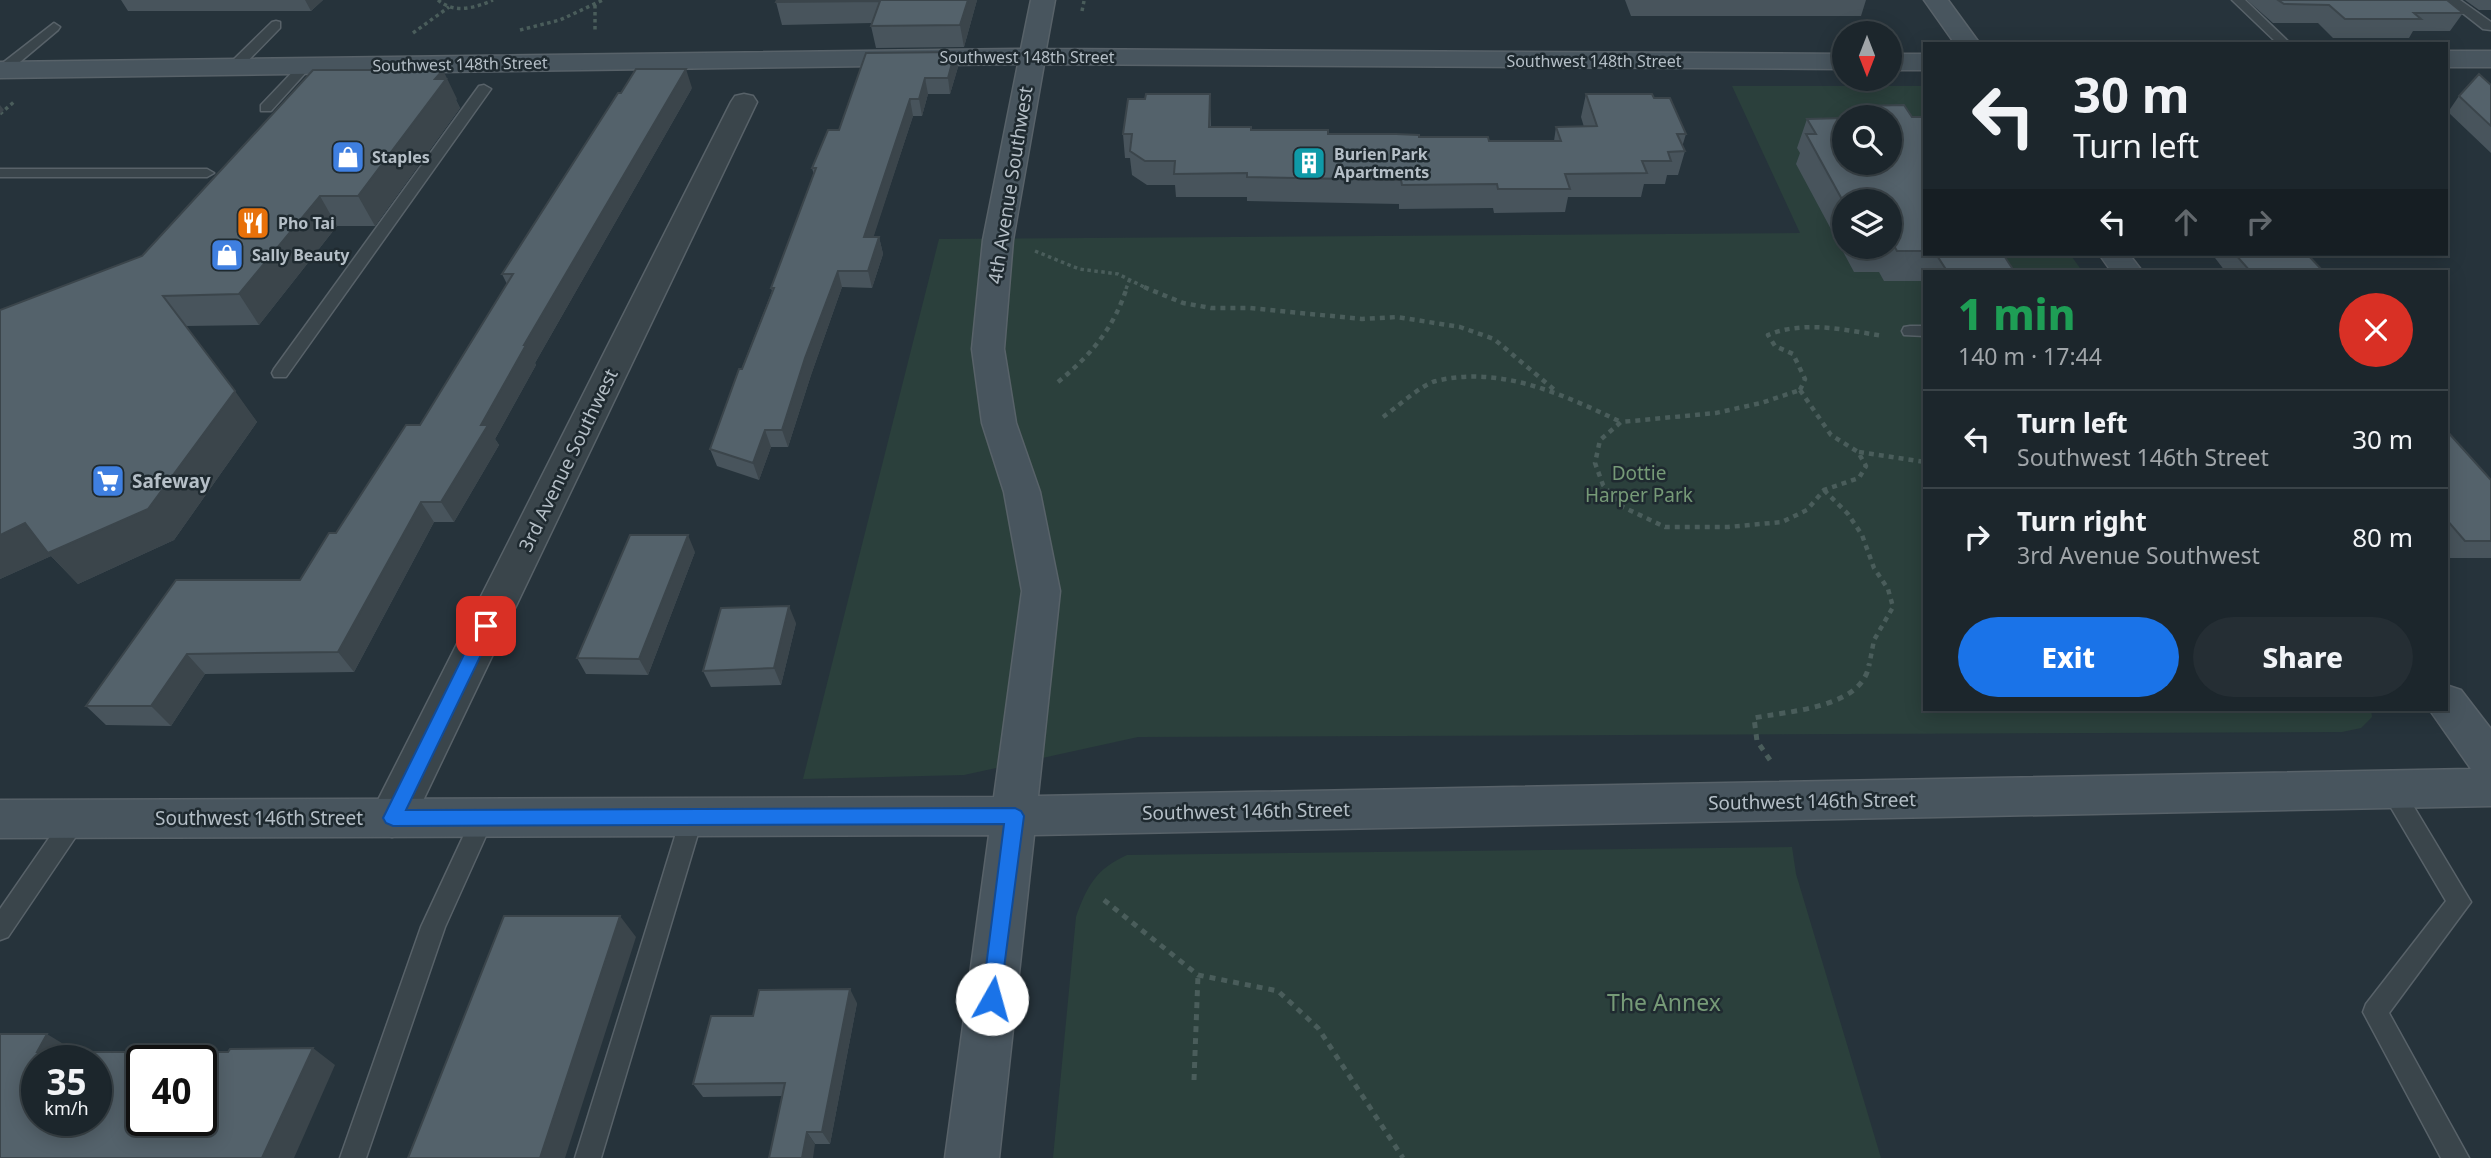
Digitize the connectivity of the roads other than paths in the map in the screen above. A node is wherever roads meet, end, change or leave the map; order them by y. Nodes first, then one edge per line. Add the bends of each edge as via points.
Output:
1 (1043, 0) edge
2 (1936, 0) edge
3 (2238, 0) edge
4 (2452, 0) edge
5 (276, 25) dead end
6 (2491, 26) edge
7 (54, 27) dead end
8 (1967, 42) edge
9 (2283, 42) edge
10 (1032, 56) junction
11 (2448, 60) edge
12 (1832, 61) edge
13 (2489, 61) edge
14 (1902, 62) edge
15 (1923, 62) edge
16 (305, 66) junction
17 (234, 67) junction
18 (1, 69) edge
19 (484, 89) dead end
20 (744, 102) dead end
21 (266, 108) dead end
22 (0, 173) edge
23 (207, 173) dead end
24 (2116, 256) edge
25 (2126, 270) edge
26 (280, 373) dead end
27 (2448, 705) edge
28 (2491, 762) edge
29 (2491, 788) edge
30 (2391, 789) junction
31 (1015, 816) junction
32 (692, 817) junction
33 (393, 818) junction
34 (483, 818) junction
35 (0, 819) edge
36 (75, 819) junction
37 (0, 929) edge
38 (353, 1158) edge
39 (588, 1158) edge
40 (972, 1158) edge
41 (2456, 1158) edge

1 - 10 street, 4th Avenue Southwest
2 - 8 street
3 - 9 lane
4 - 6 lane
5 - 17 lane
7 - 18 lane
10 - 12 street, Southwest 148th Street
10 - 16 street, Southwest 148th Street
10 - 31 street, 4th Avenue Southwest via 998,240 988,349 999,424 1022,492 1041,591
11 - 13 street
14 - 15 street
16 - 17 street, Southwest 148th Street
16 - 21 lane
17 - 18 street, Southwest 148th Street
19 - 26 lane
20 - 33 street, 3rd Avenue Southwest
22 - 23 lane
24 - 25 street
27 - 28 street
29 - 30 street, Southwest 146th Street
30 - 31 street, Southwest 146th Street
30 - 41 lane via 2459,902 2375,1012
31 - 32 street, Southwest 146th Street
31 - 40 street, 4th Avenue Southwest
32 - 34 street, Southwest 146th Street
32 - 39 lane
33 - 34 street, Southwest 146th Street
33 - 36 street, Southwest 146th Street
34 - 38 lane via 433,927
35 - 36 street, Southwest 146th Street
36 - 37 lane

